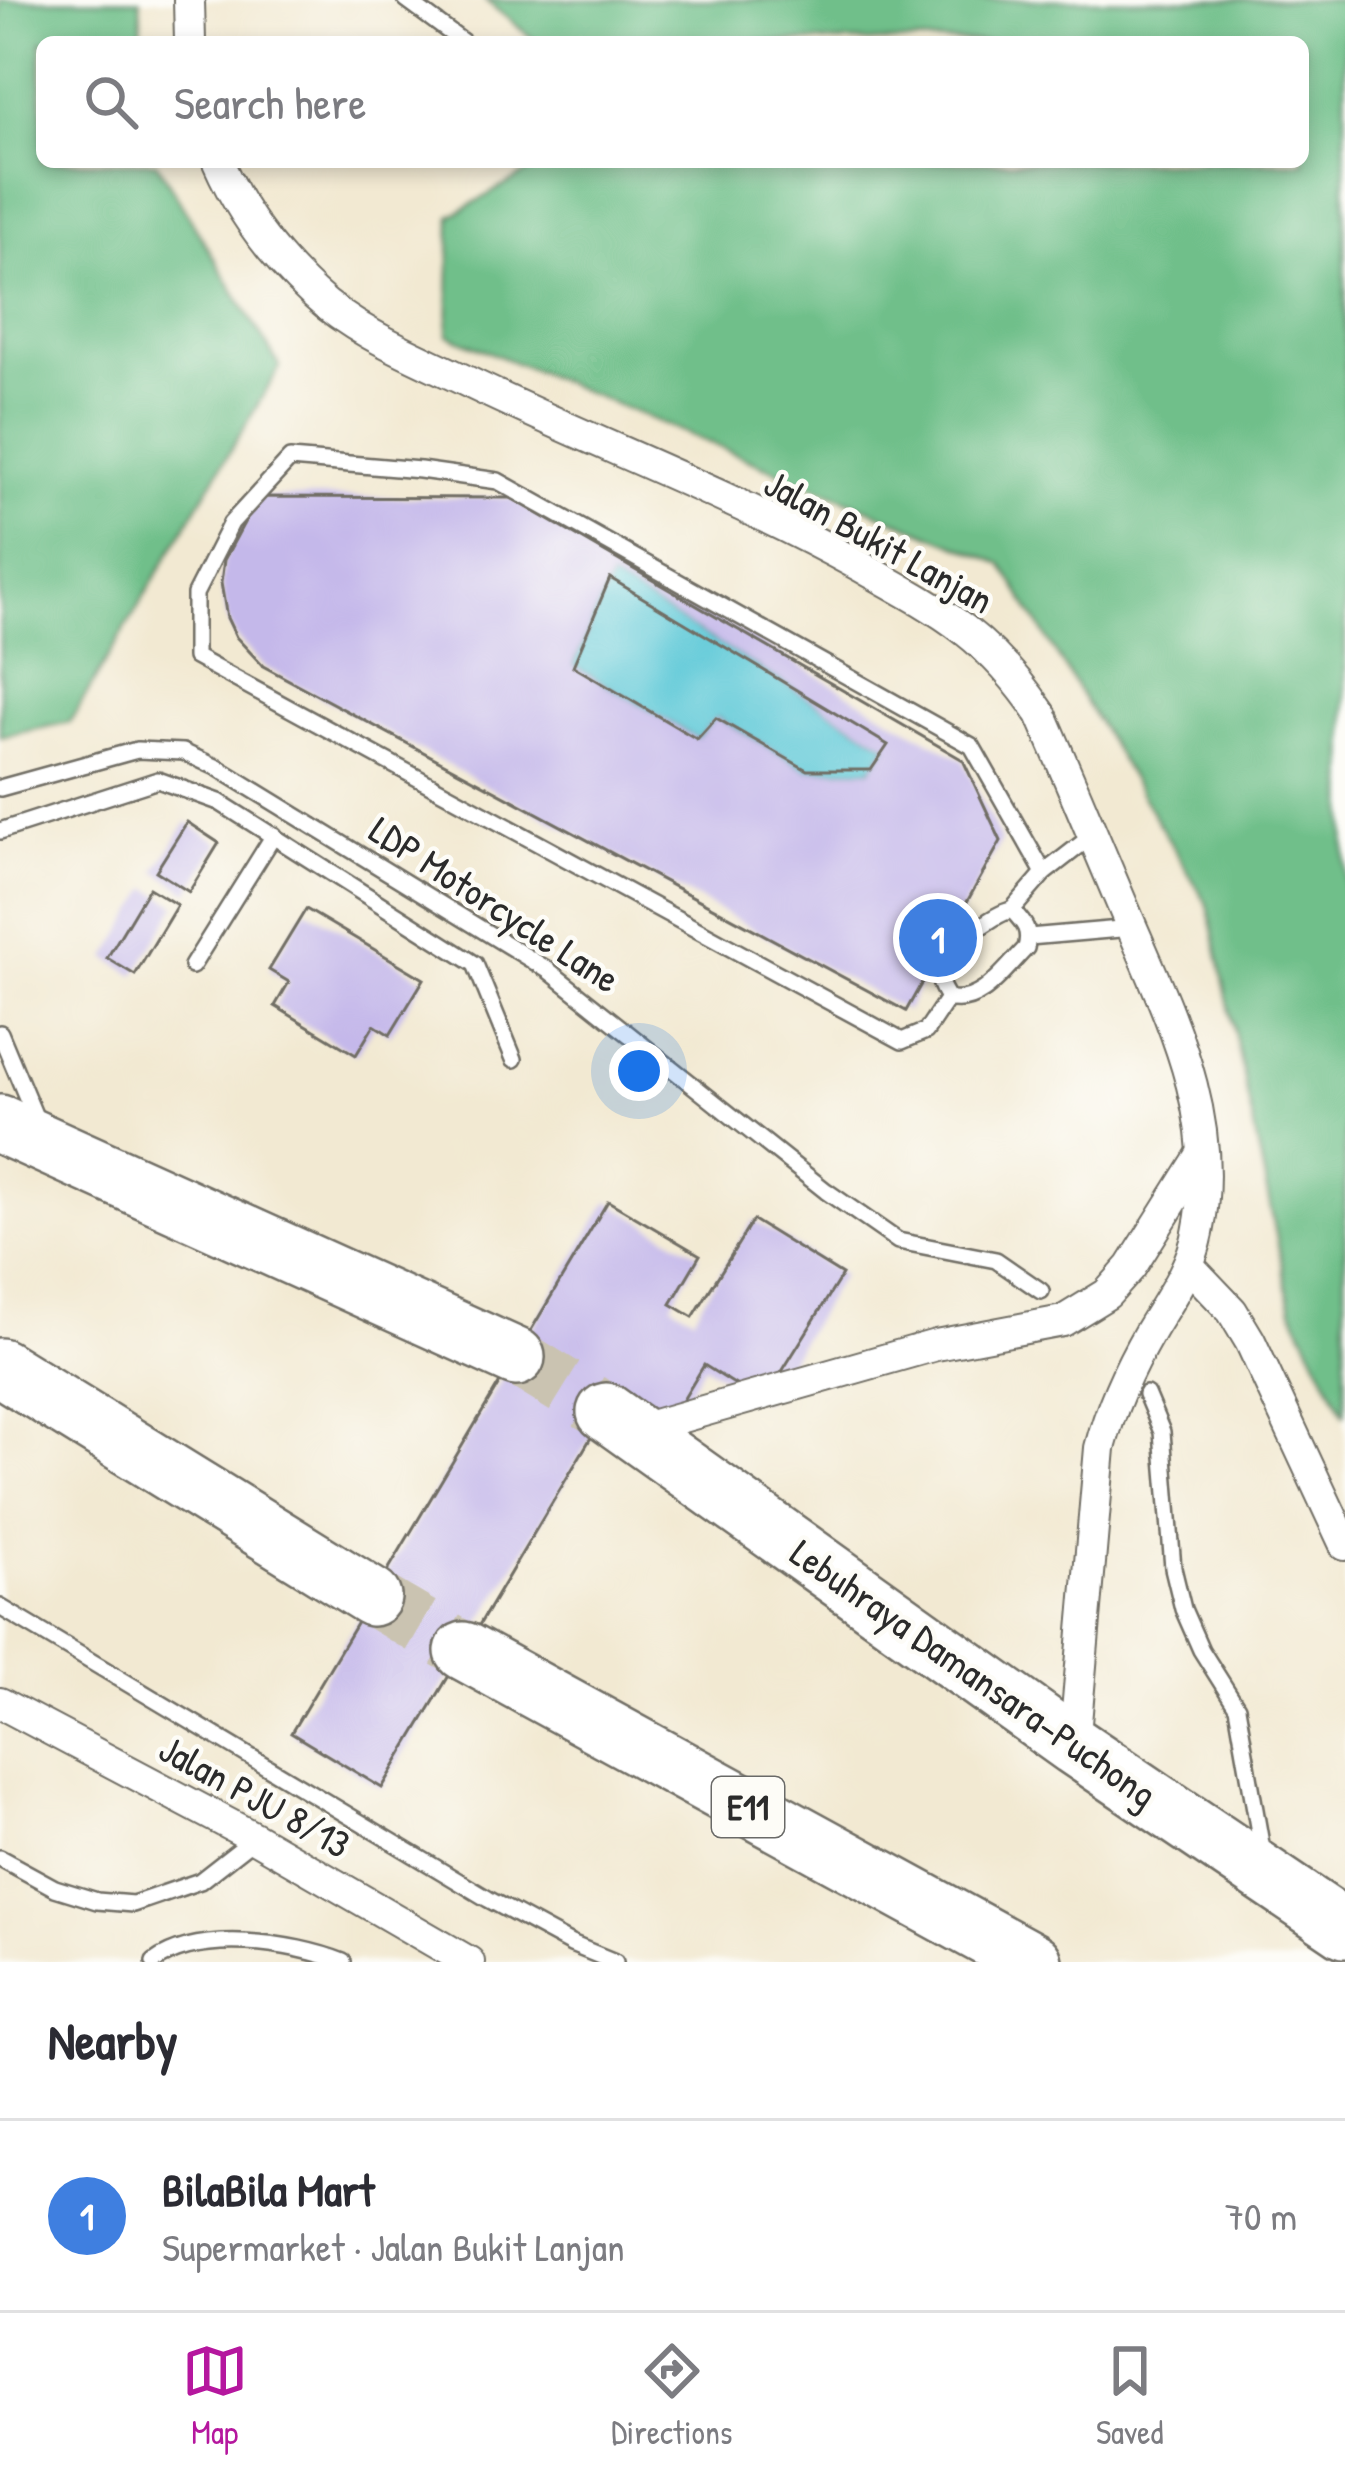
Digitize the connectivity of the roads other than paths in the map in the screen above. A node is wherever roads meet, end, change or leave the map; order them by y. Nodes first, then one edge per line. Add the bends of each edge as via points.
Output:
1 (189, 0) edge
2 (406, 0) edge
3 (190, 36) edge
4 (455, 36) edge
5 (221, 168) edge
6 (0, 788) edge
7 (0, 831) edge
8 (274, 835) junction
9 (1093, 835) junction
10 (1044, 873) junction
11 (1012, 910) junction
12 (1132, 928) junction
13 (1029, 937) junction
14 (192, 966) dead end
15 (947, 998) junction
16 (0, 1033) edge
17 (514, 1059) dead end
18 (24, 1134) edge
19 (1203, 1151) junction
20 (1188, 1265) junction
21 (1041, 1291) dead end
22 (515, 1357) tunnel mouth
23 (0, 1367) edge
24 (1146, 1394) dead end
25 (619, 1422) joint
26 (1345, 1545) edge
27 (372, 1597) tunnel mouth
28 (0, 1607) edge
29 (464, 1651) tunnel mouth
30 (0, 1703) edge
31 (1074, 1746) junction
32 (255, 1838) junction
33 (0, 1858) edge
34 (1267, 1875) junction
35 (1345, 1929) edge
36 (154, 1962) edge
37 (343, 1962) edge
38 (469, 1962) edge
39 (615, 1962) edge
40 (1033, 1962) edge

1 - 3 street
2 - 4 lane
5 - 9 street, Jalan Bukit Lanjan via 260,235 316,296 369,333 806,536 978,637 1041,714
6 - 21 lane, LDP Motorcycle Lane via 137,750 182,752 218,768 548,970 898,1241 996,1260
7 - 8 lane via 158,781 219,802
8 - 14 lane
8 - 17 lane via 475,964
9 - 10 lane
9 - 12 street, Jalan Bukit Lanjan
10 - 11 lane
10 - 15 lane via 972,746 498,481 290,459 231,523 194,594 195,657 902,1042 926,1031
11 - 13 lane
11 - 15 lane via 997,912 944,960
12 - 13 lane
12 - 19 street, Jalan Bukit Lanjan via 1178,1033
13 - 15 lane via 974,998
16 - 18 lane
18 - 22 highway
19 - 20 street, Jalan Bukit Lanjan
19 - 25 street via 1132,1268 1063,1321
20 - 26 street via 1250,1341
20 - 31 street, Jalan Bukit Lanjan via 1129,1369 1100,1448
23 - 27 highway
24 - 34 lane via 1162,1432 1183,1609 1237,1707
25 - 31 highway, Lebuhraya Damansara–Puchong
28 - 39 lane via 488,1899
29 - 40 highway, E11
30 - 32 street, Jalan PJU 8/13
31 - 34 highway, Lebuhraya Damansara–Puchong
32 - 33 lane via 200,1881 133,1904 56,1888
32 - 38 street, Jalan PJU 8/13
34 - 35 highway, Lebuhraya Damansara–Puchong
36 - 37 lane via 232,1941

